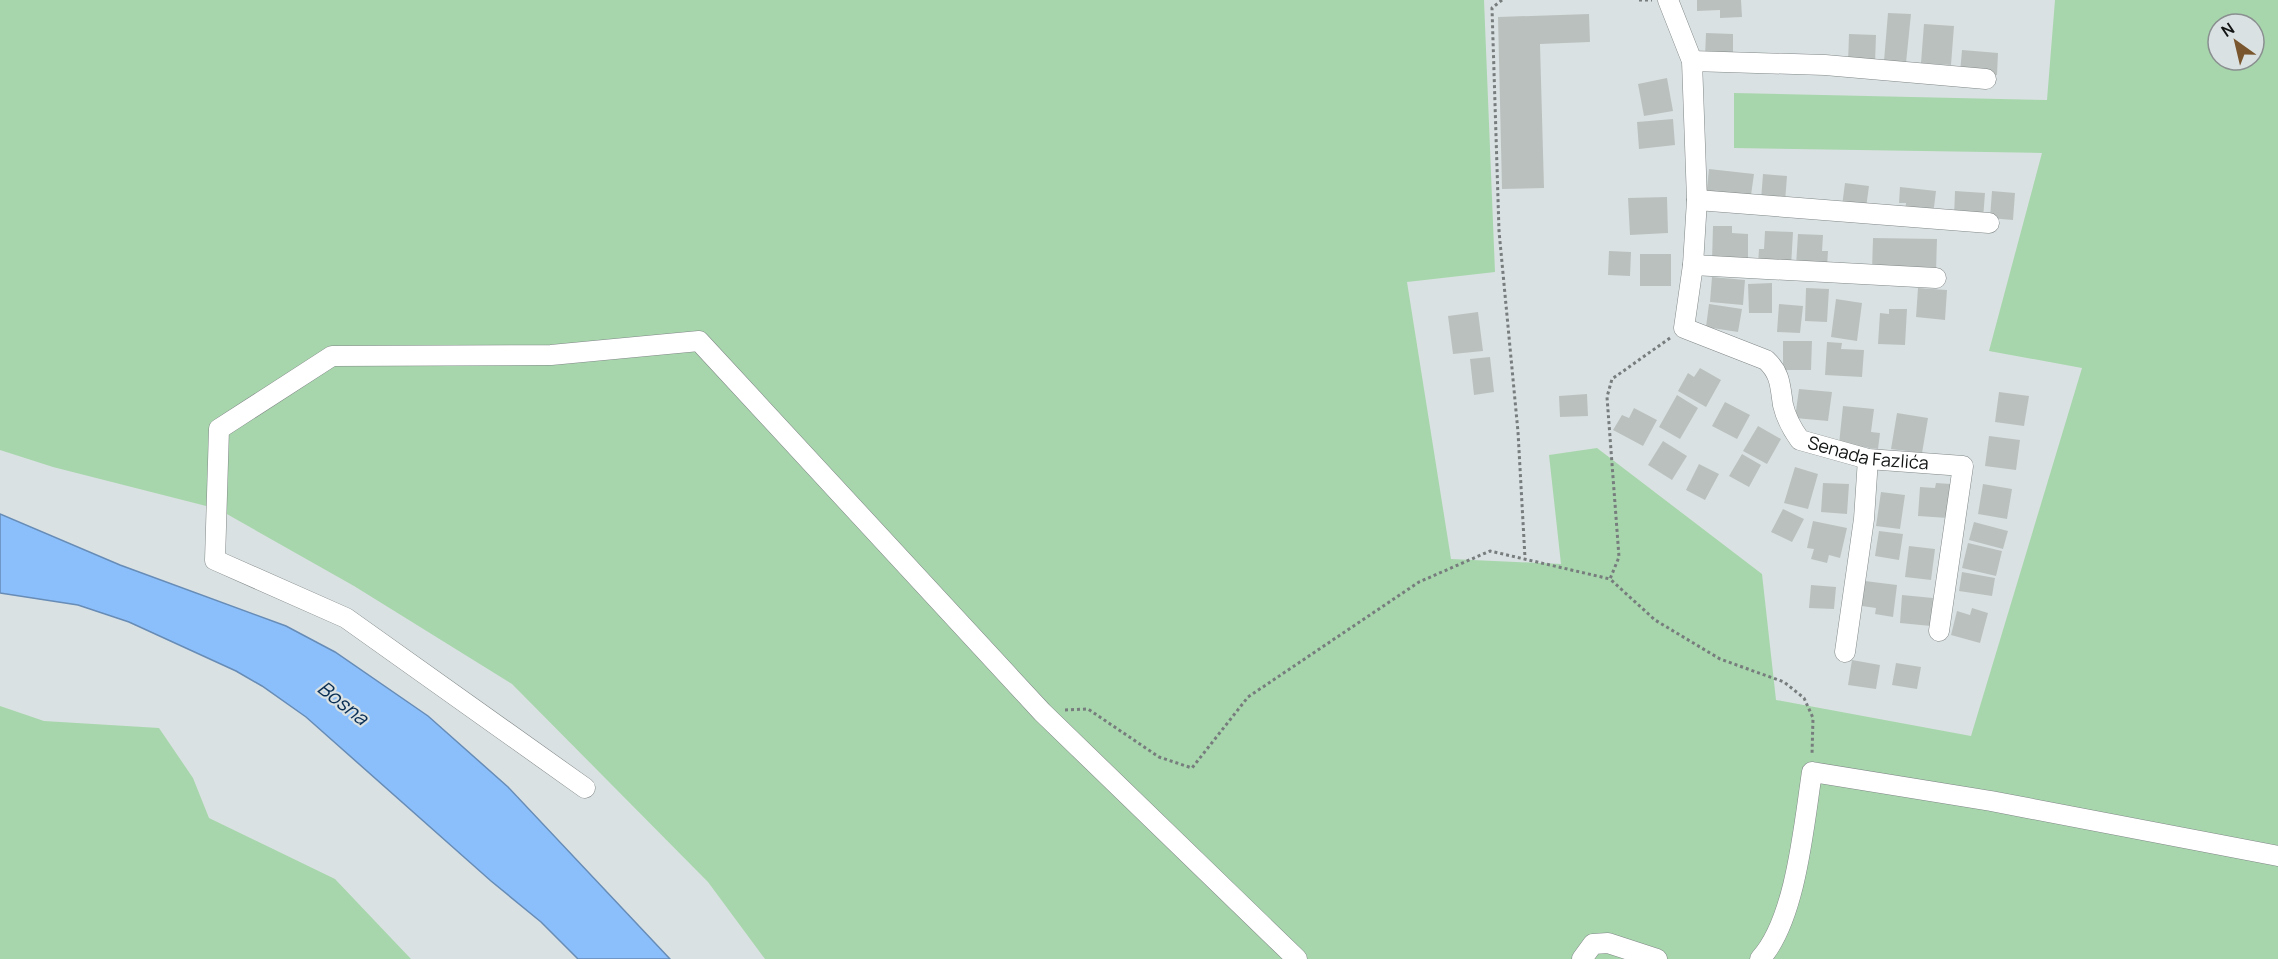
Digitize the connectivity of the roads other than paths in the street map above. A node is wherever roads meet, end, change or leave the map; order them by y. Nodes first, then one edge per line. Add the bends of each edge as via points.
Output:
1 (1668, 0) edge
2 (1692, 61) junction
3 (1986, 78) dead end
4 (1697, 200) junction
5 (1989, 223) dead end
6 (1693, 266) junction
7 (1936, 278) dead end
8 (1868, 459) junction
9 (1939, 631) dead end
10 (1845, 652) dead end
11 (585, 788) dead end
12 (2278, 856) edge
13 (1297, 959) edge
14 (1582, 959) edge
15 (1657, 959) edge
16 (1760, 959) edge

1 - 2 street
2 - 3 street via 1825,65
2 - 4 street
4 - 5 street
4 - 6 street
6 - 7 street
6 - 8 street, Senada Fazlića via 1684,328 1766,360 1780,378 1788,421 1800,440
8 - 9 street, Senada Fazlića via 1963,466
8 - 10 street via 1864,519
11 - 13 street via 346,618 215,560 219,429 332,357 551,355 699,341 1042,712
12 - 16 street via 1991,801 1812,772 1798,866 1783,916
14 - 15 street via 1593,944 1608,943

